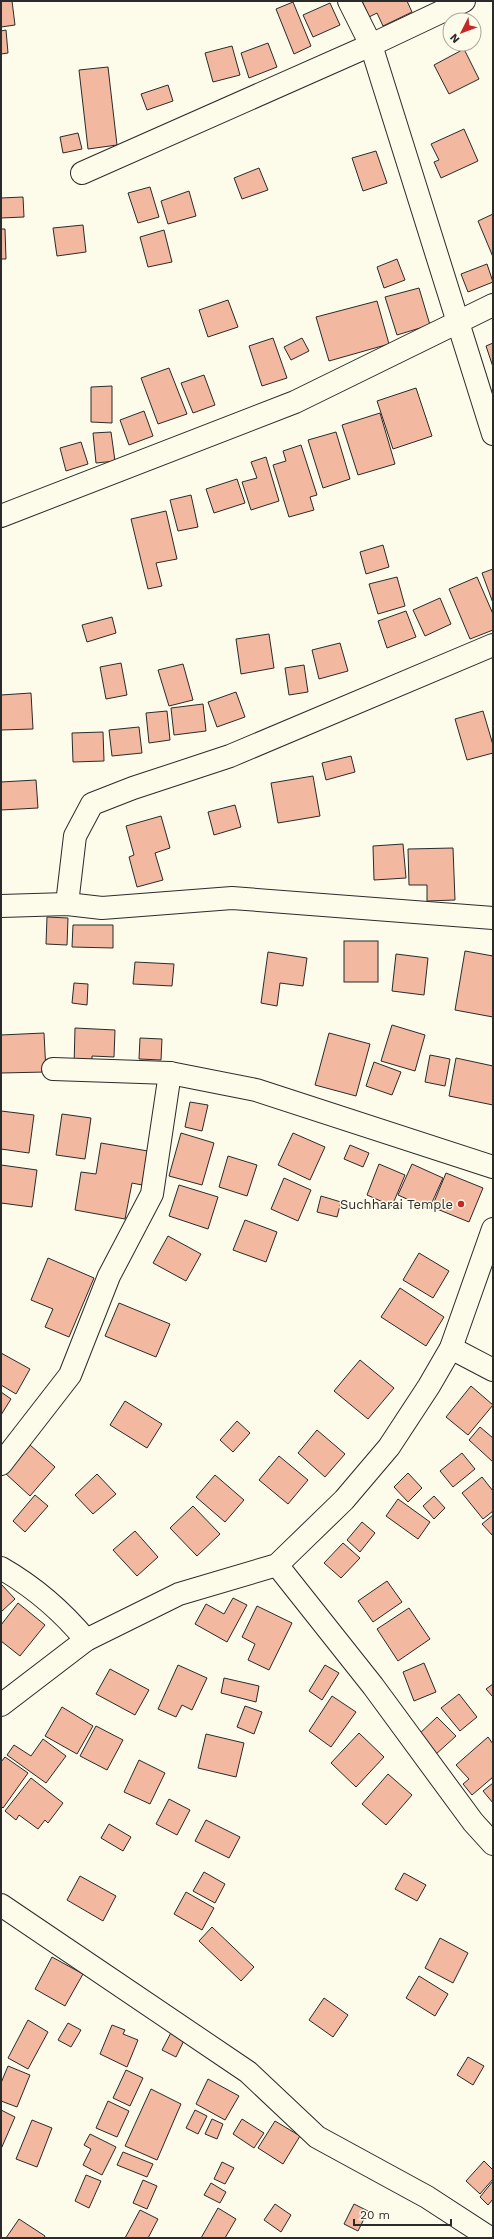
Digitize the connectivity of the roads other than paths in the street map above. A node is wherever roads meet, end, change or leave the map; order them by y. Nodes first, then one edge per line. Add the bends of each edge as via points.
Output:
1 (349, 1) edge
2 (464, 1) edge
3 (371, 45) junction
4 (82, 173) dead end
5 (493, 305) edge
6 (458, 323) junction
7 (493, 434) edge
8 (1, 516) edge
9 (493, 645) edge
10 (67, 904) junction
11 (1, 906) edge
12 (493, 918) edge
13 (53, 1069) dead end
14 (170, 1073) junction
15 (493, 1166) edge
16 (493, 1229) edge
17 (451, 1348) junction
18 (493, 1370) edge
19 (1, 1464) edge
20 (277, 1565) junction
21 (1, 1568) edge
22 (86, 1640) junction
23 (1, 1705) edge
24 (493, 1844) edge
25 (1, 1904) edge
26 (490, 2238) edge

1 - 3 street
2 - 3 street
3 - 4 street
3 - 6 street
5 - 6 street
6 - 7 street
6 - 8 street via 295,402
9 - 10 street via 230,756 92,804 75,836
10 - 11 street
10 - 12 street via 102,908 232,898
13 - 14 street
14 - 15 street via 256,1090
14 - 19 street via 152,1194 109,1276 70,1375
16 - 17 street
17 - 18 street
17 - 20 street via 389,1447 344,1500
20 - 22 street via 179,1594
20 - 24 street via 373,1686 473,1822
21 - 22 street via 20,1579 65,1615
22 - 23 street
25 - 26 street via 248,2072 317,2137 427,2197

